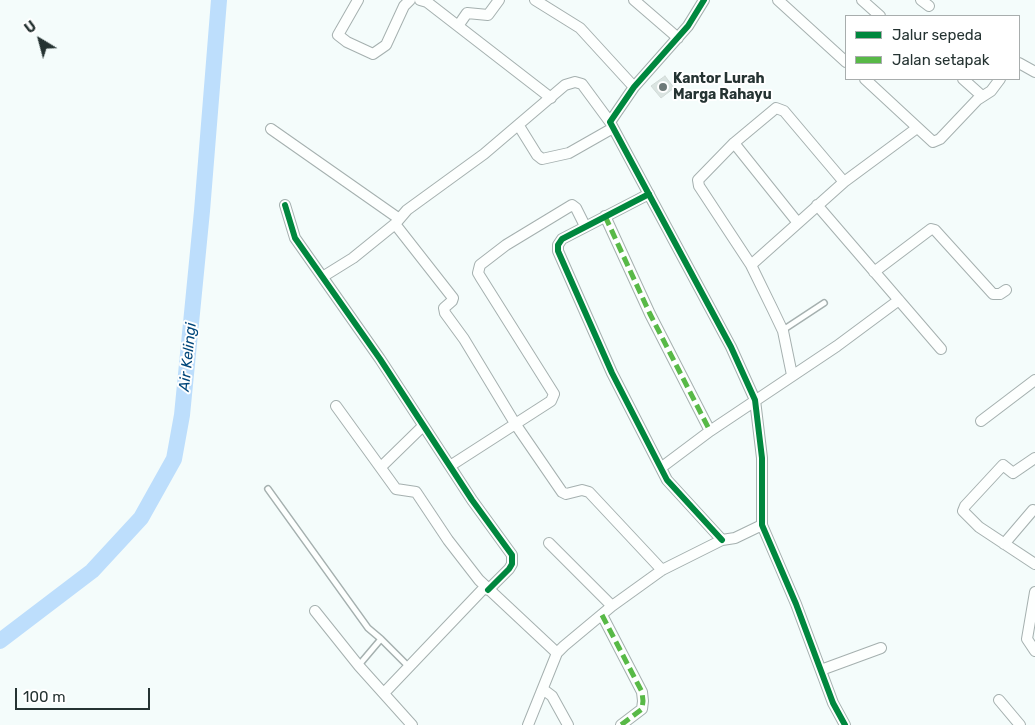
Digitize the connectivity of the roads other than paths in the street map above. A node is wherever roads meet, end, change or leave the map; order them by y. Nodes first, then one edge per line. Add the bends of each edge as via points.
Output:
1 (358, 0) edge
2 (410, 0) edge
3 (499, 0) edge
4 (535, 0) edge
5 (634, 0) edge
6 (704, 0) edge
7 (778, 0) edge
8 (862, 0) edge
9 (425, 1) edge
10 (879, 15) edge
11 (458, 26) junction
12 (678, 38) junction
13 (845, 61) edge
14 (1020, 64) edge
15 (1035, 72) edge
16 (866, 80) edge
17 (964, 80) edge
18 (999, 80) edge
19 (634, 87) junction
20 (982, 96) junction
21 (551, 98) junction
22 (612, 125) junction
23 (519, 126) junction
24 (917, 128) junction
25 (272, 129) dead end
26 (734, 143) junction
27 (844, 182) junction
28 (649, 194) junction
29 (285, 205) dead end
30 (817, 205) junction
31 (605, 216) junction
32 (396, 221) junction
33 (798, 223) junction
34 (585, 226) junction
35 (752, 265) junction
36 (874, 272) junction
37 (324, 276) junction
38 (1006, 290) dead end
39 (899, 300) junction
40 (824, 303) dead end
41 (783, 330) junction
42 (941, 349) dead end
43 (792, 375) junction
44 (1035, 380) edge
45 (755, 400) junction
46 (336, 406) dead end
47 (981, 422) dead end
48 (516, 425) junction
49 (423, 426) junction
50 (710, 431) junction
51 (1035, 458) edge
52 (450, 466) junction
53 (380, 467) junction
54 (662, 467) junction
55 (268, 489) dead end
56 (1033, 510) dead end
57 (762, 525) junction
58 (722, 540) junction
59 (549, 543) dead end
60 (1004, 544) junction
61 (1035, 564) edge
62 (662, 570) junction
63 (486, 588) junction
64 (1035, 592) edge
65 (612, 606) junction
66 (315, 611) dead end
67 (602, 615) junction
68 (381, 639) junction
69 (881, 648) dead end
70 (1035, 650) edge
71 (557, 653) junction
72 (359, 666) junction
73 (408, 666) junction
74 (821, 670) junction
75 (544, 690) junction
76 (384, 693) junction
77 (999, 700) dead end
78 (412, 725) edge
79 (528, 725) edge
80 (568, 725) edge
81 (621, 725) edge
82 (845, 725) edge
83 (1020, 725) edge

1 - 2 street via 338,35 373,54 386,46 404,6
3 - 11 street via 488,15 467,13
4 - 19 street via 580,28
5 - 12 street
6 - 12 street
7 - 13 street
8 - 10 street
9 - 11 street
11 - 21 street
12 - 19 street
14 - 15 street
16 - 24 street
17 - 20 street
18 - 20 street via 992,91
19 - 22 street
20 - 24 street via 936,141 930,140
21 - 22 street via 565,85 579,82
21 - 23 street
22 - 23 street via 569,153 542,159
22 - 28 street
23 - 32 street
24 - 27 street
25 - 32 street
26 - 27 street via 772,110 780,108
26 - 33 street
26 - 35 street via 698,182
27 - 30 street
28 - 31 street
28 - 45 street via 731,347
29 - 37 street via 295,238
30 - 33 street
30 - 36 street
31 - 34 street
31 - 50 street via 650,314
32 - 37 street via 353,258
32 - 48 street via 453,298 444,311
33 - 35 street
34 - 48 street via 572,205 498,250 478,269 554,391 551,400
34 - 54 street via 559,241 558,251 612,373
35 - 41 street
36 - 38 street via 931,229 993,294
36 - 39 street
37 - 49 street
39 - 42 street
39 - 43 street
40 - 41 lane
41 - 43 street
43 - 45 street
44 - 47 street
45 - 50 street
45 - 57 street via 762,458
46 - 53 street
48 - 52 street
48 - 62 street via 562,492 589,492
49 - 52 street
49 - 53 street
50 - 54 street
51 - 60 street via 1013,472 1003,465 964,509 966,516
52 - 63 street via 512,555 509,569
53 - 63 street via 398,491 416,492
54 - 58 street via 668,480
55 - 68 lane via 368,628
56 - 60 street
57 - 58 street via 735,538
57 - 74 street
58 - 62 street
59 - 65 street
60 - 61 street
62 - 65 street
63 - 71 street
63 - 73 street
64 - 70 street via 1027,640
65 - 67 street
66 - 72 street
67 - 71 street
67 - 81 street via 642,692 642,708
68 - 72 lane
68 - 73 lane
69 - 74 street
71 - 75 street
72 - 76 street
73 - 76 street
74 - 82 street
75 - 79 street
75 - 80 street via 552,696
76 - 78 street
77 - 83 street

